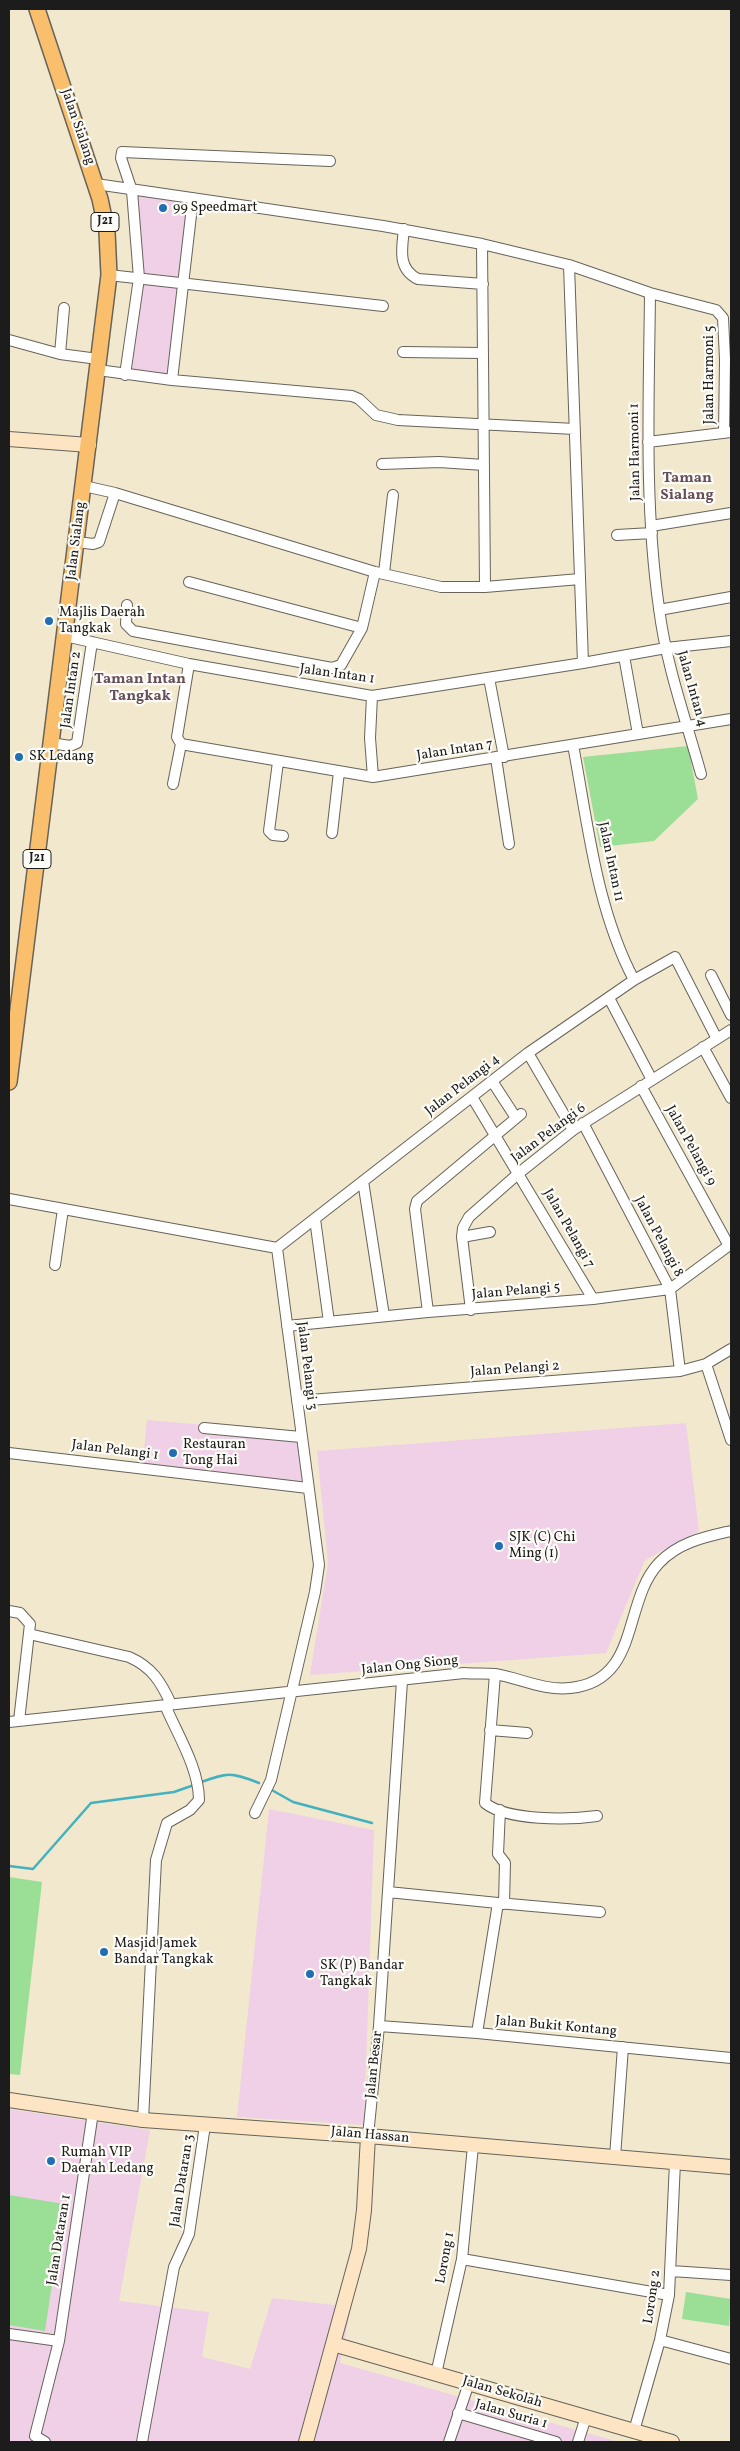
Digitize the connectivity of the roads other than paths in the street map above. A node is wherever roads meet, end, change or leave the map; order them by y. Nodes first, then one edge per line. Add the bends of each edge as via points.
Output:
1 (37, 9) edge
2 (330, 161) dead end
3 (96, 184) junction
4 (132, 191) junction
5 (193, 198) junction
6 (404, 229) junction
7 (482, 244) junction
8 (569, 265) junction
9 (108, 275) junction
10 (139, 278) junction
11 (482, 284) junction
12 (183, 285) junction
13 (650, 293) junction
14 (383, 306) dead end
15 (64, 308) dead end
16 (9, 340) edge
17 (403, 352) dead end
18 (483, 353) junction
19 (60, 354) junction
20 (728, 359) edge
21 (98, 365) junction
22 (125, 375) junction
23 (172, 380) junction
24 (484, 424) junction
25 (575, 429) junction
26 (728, 432) edge
27 (9, 439) edge
28 (648, 442) junction
29 (89, 445) junction
30 (382, 464) dead end
31 (484, 465) junction
32 (84, 486) junction
33 (115, 493) junction
34 (393, 495) dead end
35 (731, 512) edge
36 (651, 529) junction
37 (617, 535) dead end
38 (77, 542) junction
39 (380, 573) junction
40 (580, 579) junction
41 (189, 582) dead end
42 (485, 587) junction
43 (731, 597) edge
44 (127, 605) dead end
45 (659, 610) junction
46 (362, 628) junction
47 (64, 636) junction
48 (731, 640) edge
49 (92, 642) junction
50 (666, 648) junction
51 (624, 656) junction
52 (584, 663) junction
53 (189, 664) junction
54 (489, 678) junction
55 (372, 696) junction
56 (731, 719) edge
57 (687, 726) junction
58 (638, 734) junction
59 (51, 743) junction
60 (182, 745) junction
61 (573, 745) junction
62 (500, 757) junction
63 (278, 762) junction
64 (339, 772) junction
65 (701, 774) dead end
66 (373, 777) junction
67 (173, 784) dead end
68 (332, 833) dead end
69 (284, 836) dead end
70 (509, 844) dead end
71 (711, 975) dead end
72 (634, 980) junction
73 (14, 990) edge
74 (609, 998) junction
75 (731, 1015) edge
76 (731, 1030) edge
77 (717, 1039) junction
78 (703, 1047) junction
79 (528, 1053) junction
80 (9, 1075) edge
81 (652, 1080) junction
82 (492, 1081) junction
83 (640, 1086) junction
84 (472, 1097) junction
85 (731, 1098) edge
86 (583, 1123) junction
87 (573, 1130) junction
88 (496, 1135) junction
89 (519, 1173) junction
90 (363, 1181) junction
91 (9, 1199) edge
92 (63, 1209) junction
93 (315, 1219) junction
94 (490, 1232) dead end
95 (462, 1237) junction
96 (730, 1245) edge
97 (277, 1248) junction
98 (55, 1265) dead end
99 (670, 1289) junction
100 (593, 1300) junction
101 (471, 1310) junction
102 (428, 1312) junction
103 (384, 1316) junction
104 (329, 1322) junction
105 (287, 1326) junction
106 (731, 1349) edge
107 (706, 1364) junction
108 (680, 1371) junction
109 (297, 1401) junction
110 (204, 1428) dead end
111 (301, 1437) junction
112 (731, 1440) edge
113 (9, 1453) edge
114 (308, 1488) junction
115 (731, 1531) edge
116 (9, 1611) edge
117 (29, 1634) junction
118 (495, 1674) junction
119 (402, 1681) junction
120 (293, 1690) junction
121 (168, 1704) junction
122 (14, 1722) edge
123 (490, 1730) junction
124 (527, 1733) dead end
125 (500, 1810) junction
126 (255, 1813) dead end
127 (597, 1816) dead end
128 (388, 1892) junction
129 (501, 1903) junction
130 (600, 1912) dead end
131 (379, 2026) junction
132 (478, 2034) junction
133 (623, 2048) junction
134 (731, 2058) edge
135 (9, 2100) edge
136 (93, 2112) junction
137 (143, 2120) junction
138 (205, 2125) junction
139 (368, 2136) junction
140 (473, 2146) junction
141 (616, 2157) junction
142 (675, 2162) junction
143 (731, 2167) edge
144 (462, 2259) junction
145 (671, 2271) junction
146 (731, 2275) edge
147 (669, 2295) junction
148 (9, 2334) edge
149 (660, 2340) junction
150 (59, 2341) junction
151 (333, 2344) junction
152 (731, 2359) edge
153 (436, 2374) junction
154 (469, 2383) junction
155 (458, 2414) junction
156 (586, 2417) junction
157 (634, 2431) junction
158 (667, 2441) edge
159 (45, 2442) edge
160 (142, 2442) edge
161 (306, 2442) edge
162 (449, 2442) edge
163 (556, 2442) edge
164 (578, 2442) edge

1 - 3 main road, Jalan Sialang / J21
2 - 4 street via 126,151 122,152 121,158
3 - 4 street
3 - 9 main road, Jalan Sialang / J21 via 108,232
4 - 5 street
4 - 10 street
5 - 6 street
5 - 12 street
6 - 7 street
6 - 11 street via 402,262 412,276
7 - 8 street
7 - 11 street
8 - 13 street
8 - 25 street
9 - 10 street
9 - 21 main road, Jalan Sialang / J21
10 - 12 street
10 - 22 street
11 - 18 street
12 - 14 street
12 - 23 street
13 - 20 street, Jalan Harmoni 5 via 716,310 723,318
13 - 28 street, Jalan Harmoni 1
15 - 19 street
16 - 19 street
17 - 18 street
18 - 24 street
19 - 21 street
20 - 26 street, Jalan Harmoni 5
21 - 22 street
21 - 29 main road, Jalan Sialang / J21
22 - 23 street
23 - 24 street via 352,396 380,417
24 - 25 street
24 - 31 street
25 - 40 street
26 - 28 street
27 - 29 street
28 - 36 street, Jalan Harmoni 1
29 - 32 main road, Jalan Sialang / J21
30 - 31 street via 439,462
31 - 42 street
32 - 33 street
32 - 38 main road, Jalan Sialang / J21
33 - 38 street via 99,542
33 - 39 street
34 - 39 street
35 - 36 street
36 - 37 street
36 - 45 street, Jalan Harmoni 1
38 - 47 main road, Jalan Sialang / J21
39 - 42 street via 441,587
39 - 46 street
40 - 42 street
40 - 52 street
41 - 46 street
43 - 45 street
44 - 46 street via 126,624 133,631 332,668 341,665
45 - 50 street, Jalan Intan 4
47 - 49 street, Jalan Intan 1
47 - 59 main road, Jalan Sialang / J21
48 - 50 street, Jalan Intan 1
49 - 53 street, Jalan Intan 1
49 - 59 street, Jalan Intan 2 via 77,743 70,746
50 - 51 street, Jalan Intan 1
50 - 57 street, Jalan Intan 4
51 - 52 street, Jalan Intan 1
51 - 58 street
52 - 54 street, Jalan Intan 1
53 - 55 street, Jalan Intan 1
53 - 60 street via 177,738
54 - 55 street, Jalan Intan 1
54 - 62 street
55 - 66 street via 370,738
56 - 57 street, Jalan Intan 7
57 - 58 street, Jalan Intan 7
57 - 65 street, Jalan Intan 4
58 - 61 street, Jalan Intan 7
59 - 73 main road, Jalan Sialang / J21
60 - 63 street, Jalan Intan 7
60 - 67 street
61 - 62 street, Jalan Intan 7
61 - 72 street, Jalan Intan 11 via 606,911
62 - 66 street, Jalan Intan 7
62 - 70 street
63 - 64 street, Jalan Intan 7
63 - 69 street via 269,831 273,835
64 - 66 street, Jalan Intan 7
64 - 68 street
71 - 75 street
72 - 74 street, Jalan Pelangi 4
72 - 77 street, Jalan Pelangi 4 via 674,957
73 - 80 main road, Jalan Sialang / J21
74 - 79 street, Jalan Pelangi 4
74 - 81 street
76 - 77 street, Jalan Pelangi 6
77 - 78 street, Jalan Pelangi 6
78 - 81 street, Jalan Pelangi 6
78 - 85 street
79 - 82 street, Jalan Pelangi 4
79 - 87 street
81 - 83 street, Jalan Pelangi 6
82 - 84 street, Jalan Pelangi 4
82 - 88 street via 518,1116
83 - 86 street, Jalan Pelangi 6
83 - 96 street, Jalan Pelangi 9
84 - 88 street, Jalan Pelangi 7
84 - 90 street, Jalan Pelangi 4
86 - 87 street, Jalan Pelangi 6
86 - 99 street, Jalan Pelangi 8
87 - 89 street, Jalan Pelangi 6
88 - 89 street, Jalan Pelangi 7
88 - 102 street via 417,1201 415,1209
89 - 95 street, Jalan Pelangi 6 via 469,1217
89 - 100 street, Jalan Pelangi 7
90 - 93 street, Jalan Pelangi 4
90 - 103 street
91 - 92 street
92 - 97 street
92 - 98 street
93 - 97 street, Jalan Pelangi 4
93 - 104 street
94 - 95 street
95 - 101 street
96 - 99 street, Jalan Pelangi 5
97 - 105 street, Jalan Pelangi 3
99 - 100 street, Jalan Pelangi 5
99 - 108 street, Jalan Pelangi 8
100 - 101 street, Jalan Pelangi 5
101 - 102 street, Jalan Pelangi 5
102 - 103 street, Jalan Pelangi 5
103 - 104 street, Jalan Pelangi 5
104 - 105 street, Jalan Pelangi 5
105 - 109 street, Jalan Pelangi 3
106 - 107 street, Jalan Pelangi 2
107 - 108 street, Jalan Pelangi 2
107 - 112 street
108 - 109 street, Jalan Pelangi 2
109 - 111 street, Jalan Pelangi 3
110 - 111 street
111 - 114 street, Jalan Pelangi 3
113 - 114 street, Jalan Pelangi 1
114 - 120 street, Jalan Pelangi 3 via 319,1565
115 - 118 street, Jalan Ong Siong via 681,1546 660,1562 645,1584 625,1646 601,1677 562,1689
116 - 117 street via 25,1616 30,1624
117 - 121 street via 129,1656 142,1662 162,1683
117 - 122 street
118 - 119 street, Jalan Ong Siong via 464,1673
118 - 123 street
119 - 120 street, Jalan Ong Siong
119 - 128 street, Jalan Besar
120 - 121 street, Jalan Ong Siong
120 - 126 street, Jalan Pelangi 3 via 271,1780
121 - 122 street, Jalan Ong Siong
121 - 137 street via 198,1786 199,1800 196,1806 166,1823 156,1860
123 - 124 street
123 - 125 street via 484,1801
125 - 127 street via 522,1817
125 - 129 street via 498,1854 506,1863
128 - 129 street
128 - 131 street, Jalan Besar
129 - 130 street
129 - 132 street
131 - 132 street, Jalan Bukit Kontang
131 - 139 street, Jalan Besar
132 - 133 street, Jalan Bukit Kontang
133 - 134 street, Jalan Bukit Kontang
133 - 141 street
135 - 136 street, Jalan Hassan
136 - 137 street, Jalan Hassan
136 - 150 street, Jalan Dataran 1
137 - 138 street, Jalan Hassan
138 - 139 street, Jalan Hassan
138 - 160 street, Jalan Dataran 3 via 189,2234 174,2267
139 - 140 street, Jalan Hassan
139 - 151 street, Jalan Besar via 359,2249
140 - 141 street, Jalan Hassan
140 - 144 street, Lorong 1
141 - 142 street, Jalan Hassan
142 - 143 street, Jalan Hassan
142 - 145 street, Lorong 2
144 - 147 street
144 - 153 street, Lorong 1
145 - 146 street
145 - 147 street, Lorong 2
147 - 149 street, Lorong 2
148 - 150 street
149 - 152 street
149 - 157 street, Lorong 2
150 - 159 street, Jalan Dataran 1 via 35,2436
151 - 153 street, Jalan Sekolah
151 - 161 street, Jalan Besar
153 - 154 street, Jalan Sekolah
154 - 155 street
154 - 156 street, Jalan Sekolah
155 - 162 street
155 - 163 street, Jalan Suria 1
156 - 157 street, Jalan Sekolah
156 - 164 street
157 - 158 street, Jalan Sekolah

